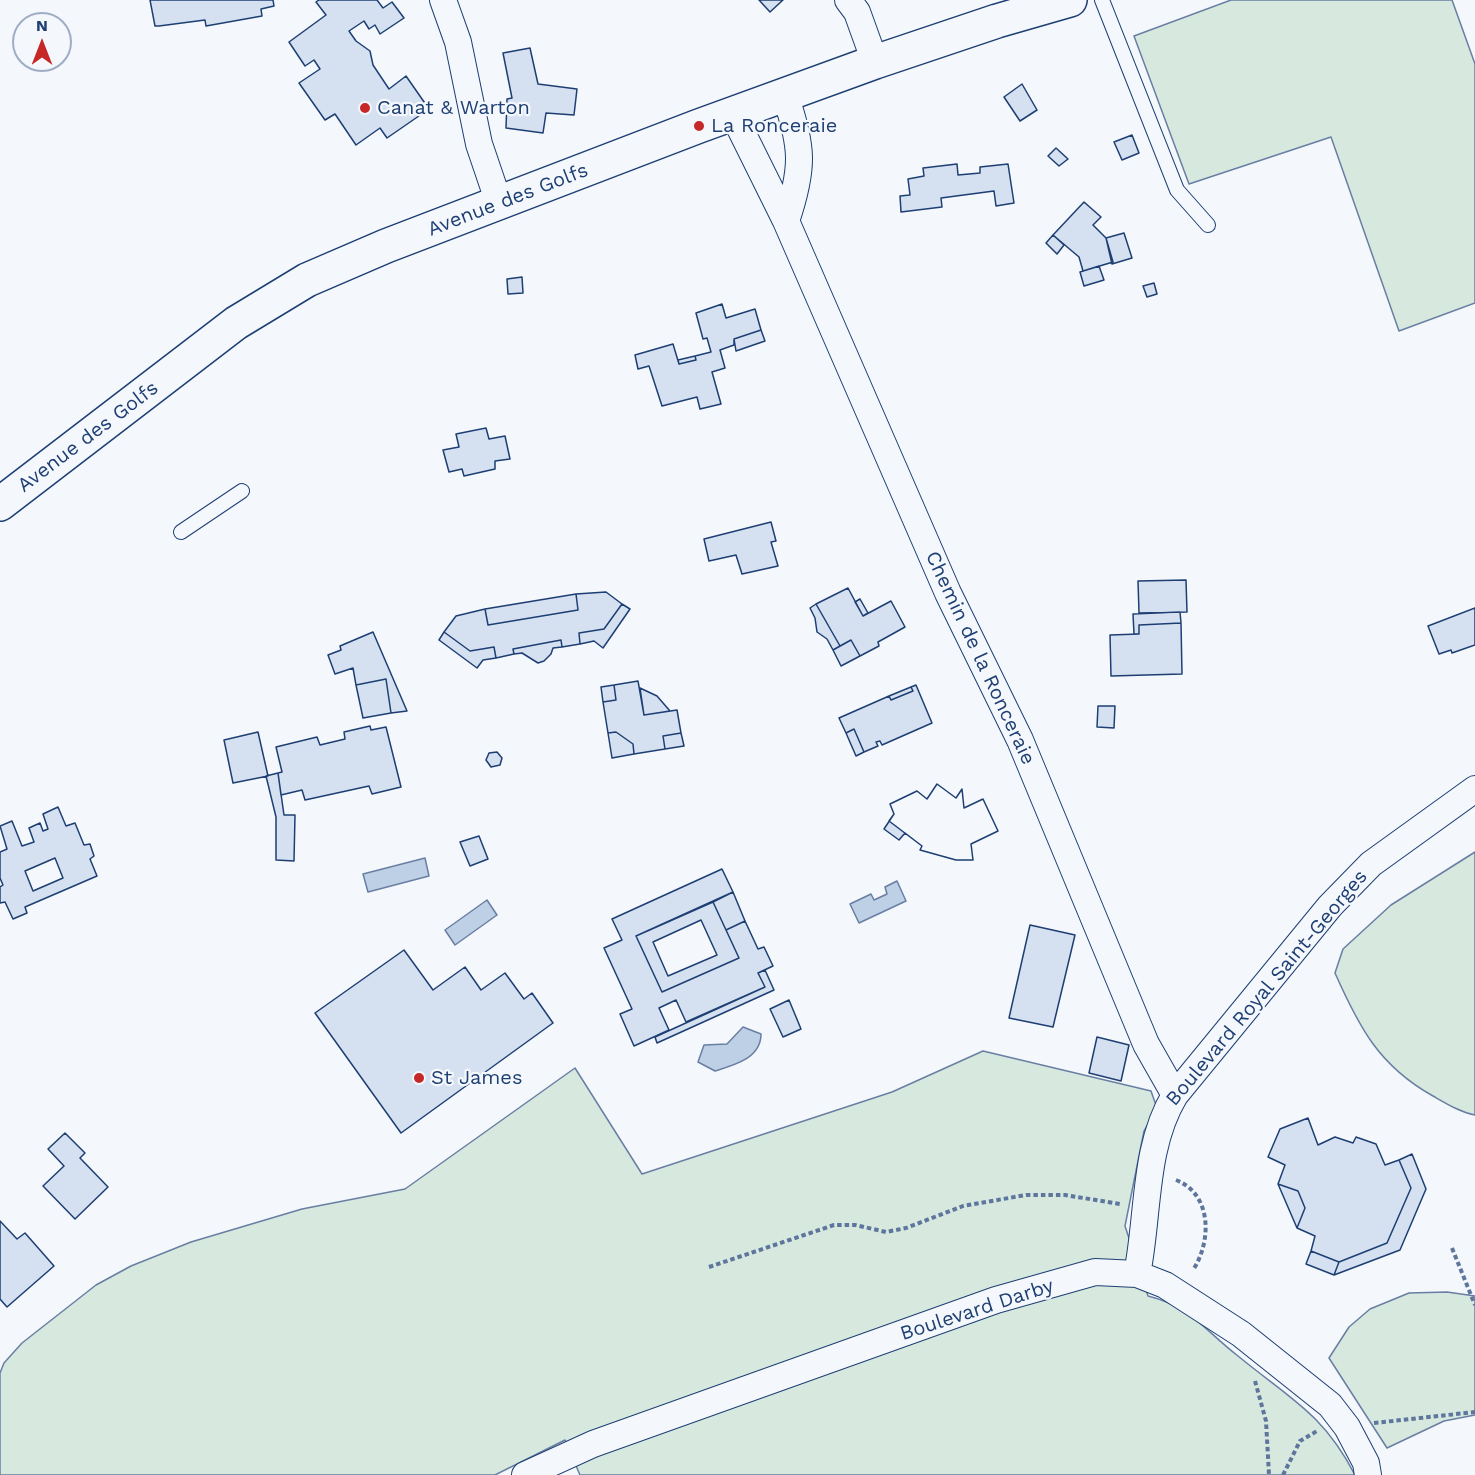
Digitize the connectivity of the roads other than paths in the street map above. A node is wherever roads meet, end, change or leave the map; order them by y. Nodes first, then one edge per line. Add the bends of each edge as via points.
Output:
1 (443, 0) edge
2 (1070, 0) edge
3 (1102, 0) edge
4 (855, 4) edge
5 (875, 62) junction
6 (785, 95) junction
7 (733, 114) junction
8 (499, 203) junction
9 (786, 220) junction
10 (1208, 225) dead end
11 (242, 491) dead end
12 (0, 504) edge
13 (181, 532) dead end
14 (1475, 789) edge
15 (1174, 1095) junction
16 (1137, 1274) junction
17 (525, 1475) edge
18 (1368, 1475) edge

1 - 8 street via 458,42 479,144
2 - 5 main road, Avenue des Golfs
3 - 10 lane via 1177,190
4 - 5 street
5 - 6 main road, Avenue des Golfs
6 - 7 main road, Avenue des Golfs
6 - 9 street via 798,134 799,163 799,183
7 - 8 main road, Avenue des Golfs
7 - 9 street, Chemin de la Ronceraie
8 - 12 main road, Avenue des Golfs via 307,280 236,323
9 - 15 street, Chemin de la Ronceraie via 948,593 1020,740 1146,1044
11 - 13 lane
14 - 15 street, Boulevard Royal Saint-Georges via 1371,864 1330,906
15 - 16 street, Boulevard Royal Saint-Georges via 1156,1137
16 - 17 street, Boulevard Darby via 1095,1272 996,1300 593,1444
16 - 18 street, Boulevard Darby via 1165,1285 1241,1334 1330,1406 1347,1427

